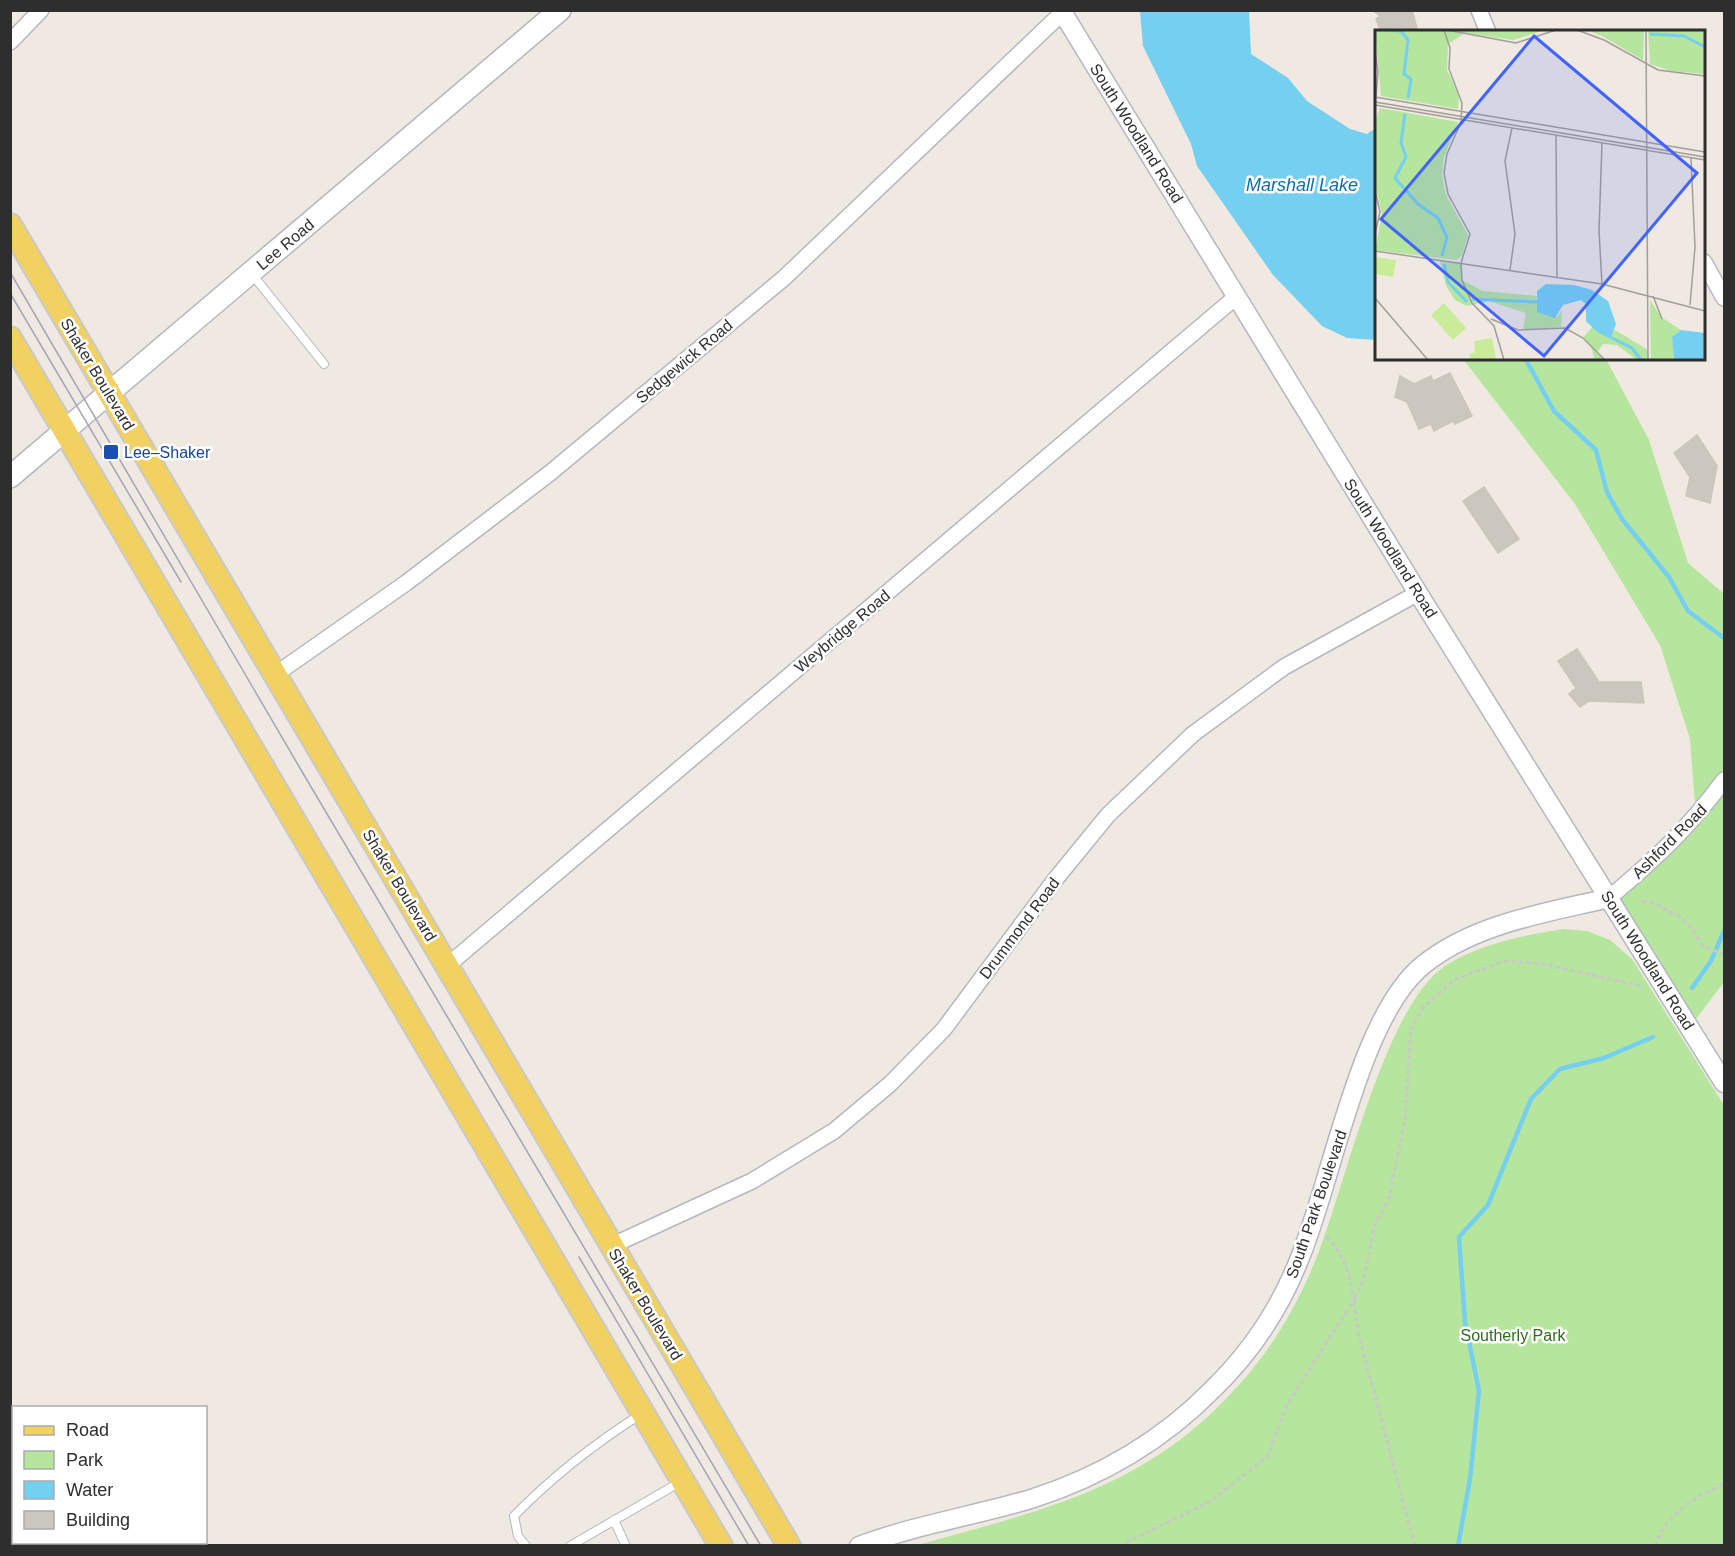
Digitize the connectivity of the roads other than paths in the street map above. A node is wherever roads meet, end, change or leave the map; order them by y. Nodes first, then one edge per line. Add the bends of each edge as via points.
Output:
1 (41, 10) edge
2 (560, 10) edge
3 (1479, 10) edge
4 (1062, 12) edge
5 (1487, 30) edge
6 (10, 42) edge
7 (10, 225) edge
8 (1705, 264) edge
9 (251, 272) junction
10 (1237, 296) junction
11 (1725, 298) edge
12 (10, 338) edge
13 (324, 364) dead end
14 (109, 393) junction
15 (66, 430) junction
16 (10, 477) edge
17 (1418, 592) junction
18 (276, 674) junction
19 (1725, 780) edge
20 (1609, 898) junction
21 (448, 965) junction
22 (1725, 1083) edge
23 (611, 1246) junction
24 (643, 1413) junction
25 (683, 1480) junction
26 (614, 1520) junction
27 (526, 1545) edge
28 (570, 1545) edge
29 (626, 1545) edge
30 (721, 1545) edge
31 (789, 1545) edge
32 (859, 1545) edge

1 - 6 street
2 - 9 main road, Lee Road
3 - 5 street
4 - 10 street, South Woodland Road
4 - 18 street, Sedgewick Road via 766,293 550,473 406,583
7 - 14 main road, Shaker Boulevard
8 - 11 street
9 - 13 lane
9 - 14 main road, Lee Road
10 - 17 street, South Woodland Road
10 - 21 street, Weybridge Road
12 - 15 main road
14 - 15 main road, Lee Road
14 - 18 main road, Shaker Boulevard
15 - 16 main road, Lee Road
15 - 24 main road
17 - 20 street, South Woodland Road
17 - 23 street, Drummond Road via 1284,667 1193,734 1108,815 1053,880 944,1029 890,1084 834,1131 752,1181
18 - 21 main road, Shaker Boulevard
19 - 20 street, Ashford Road via 1661,854
20 - 22 street, South Woodland Road
20 - 32 street, South Park Boulevard via 1484,932 1423,965 1402,986 1385,1014 1360,1075 1310,1228 1283,1296 1245,1353 1213,1390 1154,1440 1096,1474 1062,1488
21 - 23 main road, Shaker Boulevard
23 - 31 main road, Shaker Boulevard
24 - 25 main road
24 - 27 lane via 595,1443 514,1516 518,1536
25 - 26 lane
25 - 30 main road
26 - 28 lane
26 - 29 lane

